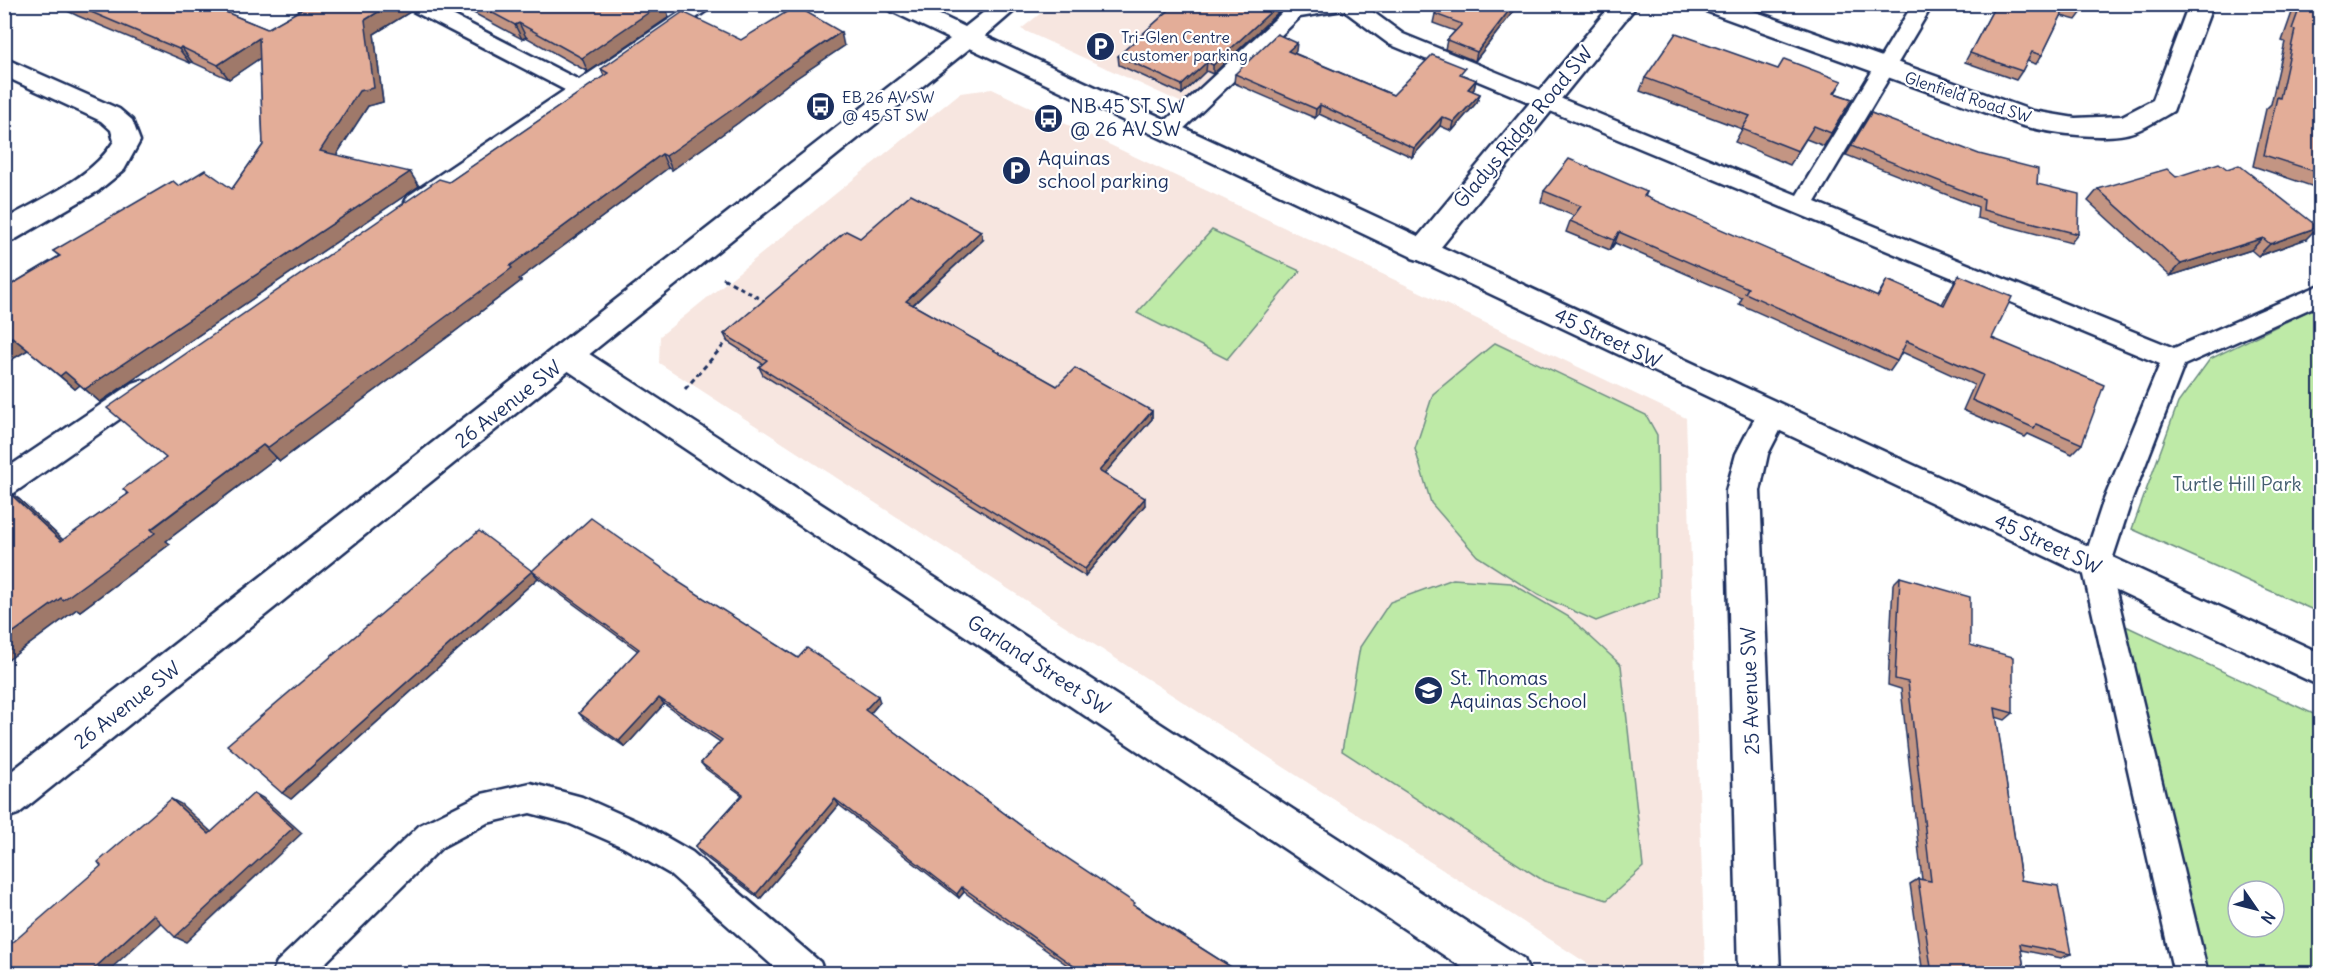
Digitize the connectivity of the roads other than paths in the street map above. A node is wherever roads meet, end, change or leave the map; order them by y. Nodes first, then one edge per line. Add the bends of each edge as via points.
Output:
1 (414, 4) edge
2 (706, 4) edge
3 (896, 4) edge
4 (1010, 4) edge
5 (1346, 4) edge
6 (1626, 4) edge
7 (1709, 4) edge
8 (1923, 4) edge
9 (2201, 4) edge
10 (968, 37) junction
11 (4, 66) edge
12 (1883, 69) junction
13 (581, 90) junction
14 (1545, 100) junction
15 (1169, 130) junction
16 (1802, 206) junction
17 (395, 217) edge
18 (4, 233) edge
19 (1422, 251) junction
20 (2320, 294) edge
21 (569, 356) junction
22 (2174, 358) junction
23 (161, 378) edge
24 (1772, 415) junction
25 (4, 484) edge
26 (2096, 566) junction
27 (2320, 670) edge
28 (4, 801) edge
29 (289, 974) edge
30 (808, 974) edge
31 (1509, 974) edge
32 (1759, 974) edge
33 (2191, 974) edge

1 - 13 lane
2 - 13 lane
3 - 10 street, 45 Street SW
4 - 10 street, 26 Avenue SW
5 - 14 lane via 1396,39
5 - 15 lane via 1294,12
6 - 14 street, Gladys Ridge Road SW
7 - 12 street, Glenfield Road SW
8 - 12 lane
9 - 12 street, Glenfield Road SW via 2164,105 2127,125 2075,127 2029,119
10 - 15 street, 45 Street SW
10 - 21 street, 26 Avenue SW
11 - 18 street via 110,115 123,126 127,141 114,163 88,184
12 - 16 lane
13 - 17 lane
14 - 16 lane
14 - 19 street, Gladys Ridge Road SW
15 - 19 street, 45 Street SW
16 - 22 lane
19 - 24 street, 45 Street SW
20 - 22 lane
21 - 28 street, 26 Avenue SW
21 - 31 street, Garland Street SW
22 - 26 lane
23 - 25 lane
24 - 26 street, 45 Street SW
24 - 32 street, 25 Avenue SW via 1752,454 1743,491
26 - 27 street, 45 Street SW
26 - 33 lane
29 - 30 lane via 431,836 482,809 530,798 571,808 634,836 681,863

